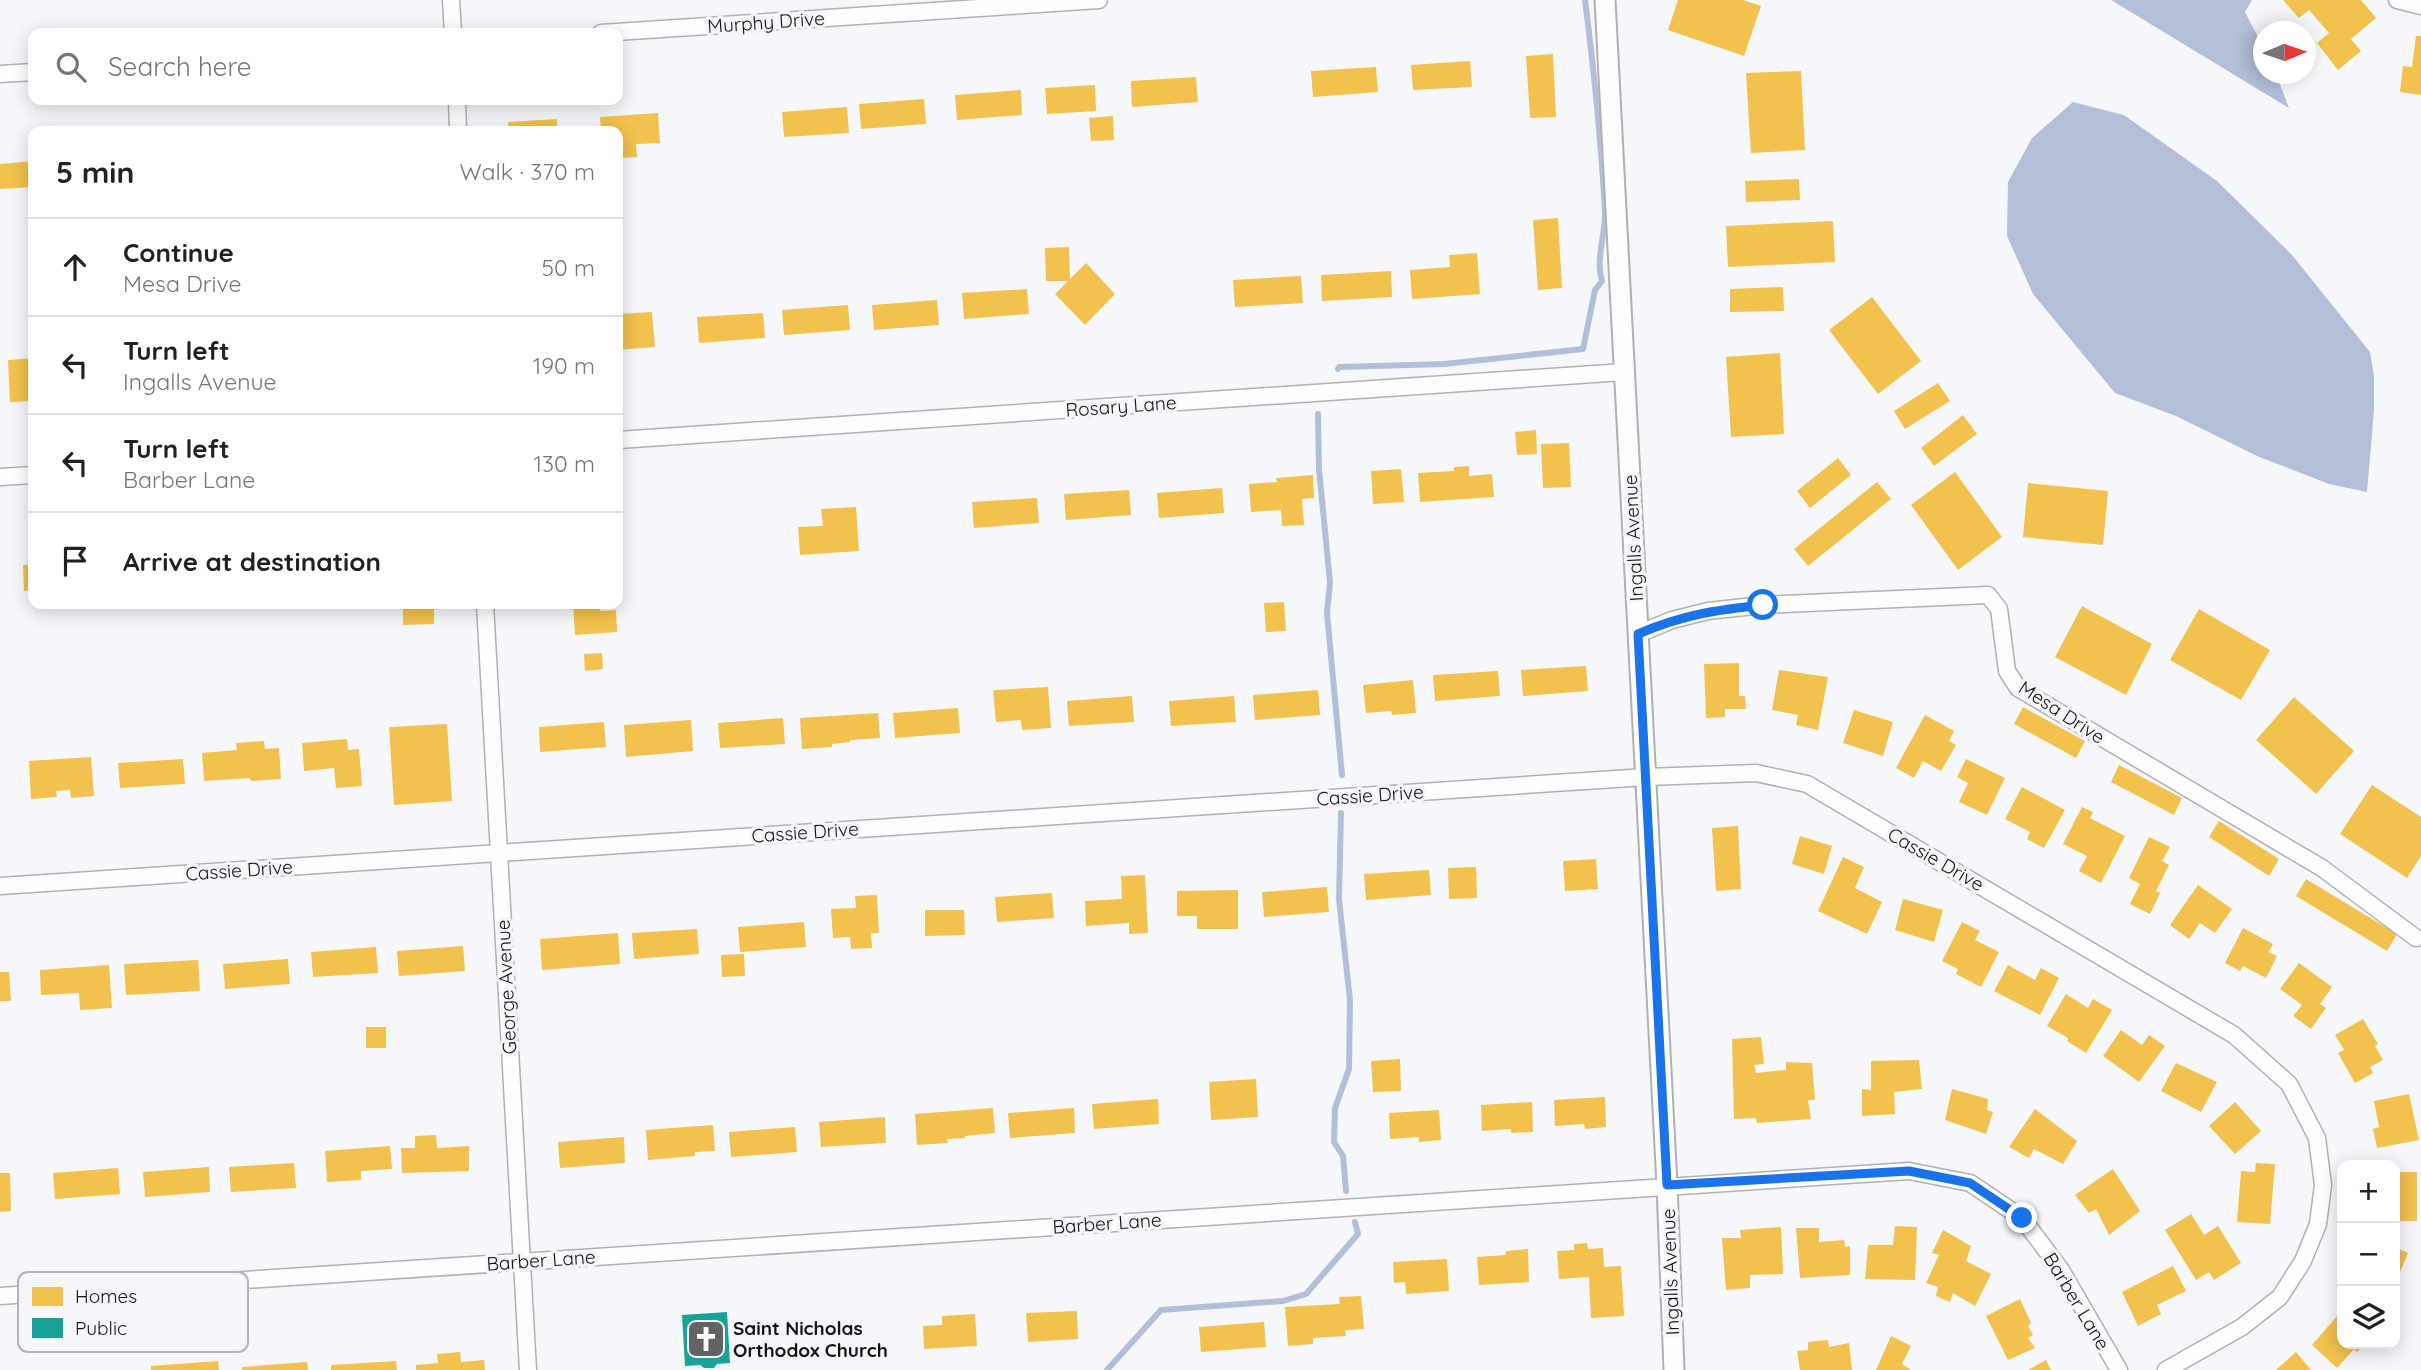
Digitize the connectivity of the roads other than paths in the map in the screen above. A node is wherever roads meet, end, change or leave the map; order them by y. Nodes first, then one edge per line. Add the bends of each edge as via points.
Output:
1 (451, 0) edge
2 (1099, 0) edge
3 (1605, 0) edge
4 (2397, 0) edge
5 (2421, 6) edge
6 (453, 28) edge
7 (623, 32) edge
8 (28, 72) edge
9 (0, 74) edge
10 (457, 105) edge
11 (458, 126) edge
12 (1624, 372) junction
13 (623, 440) edge
14 (28, 475) edge
15 (0, 477) edge
16 (485, 609) edge
17 (1638, 634) junction
18 (1646, 777) junction
19 (499, 852) junction
20 (0, 886) edge
21 (2416, 938) dead end
22 (1667, 1185) junction
23 (522, 1262) junction
24 (248, 1280) edge
25 (18, 1295) edge
26 (0, 1296) edge
27 (528, 1370) edge
28 (1674, 1370) edge
29 (2119, 1370) edge
30 (2166, 1370) edge

1 - 6 street
2 - 7 street, Murphy Drive
3 - 12 street, Ingalls Avenue
4 - 5 street
8 - 9 street
10 - 11 street
12 - 13 street, Rosary Lane
12 - 17 street, Ingalls Avenue
14 - 15 street
16 - 19 street, George Avenue
17 - 18 street, Ingalls Avenue
17 - 21 street, Mesa Drive via 1672,620 1763,605 1988,595 1999,609 2007,670 2018,688 2322,868
18 - 19 street, Cassie Drive
18 - 22 street, Ingalls Avenue
18 - 30 street, Cassie Drive via 1756,773 1807,784 2234,1035 2288,1084 2317,1138 2323,1185 2318,1224 2303,1261 2280,1297 2242,1327
19 - 20 street, Cassie Drive
19 - 23 street, George Avenue
22 - 23 street, Barber Lane
22 - 28 street, Ingalls Avenue
22 - 29 street, Barber Lane via 1909,1171 1970,1183 2022,1218 2061,1270
23 - 24 street, Barber Lane
23 - 27 street, George Avenue
25 - 26 street, Barber Lane

